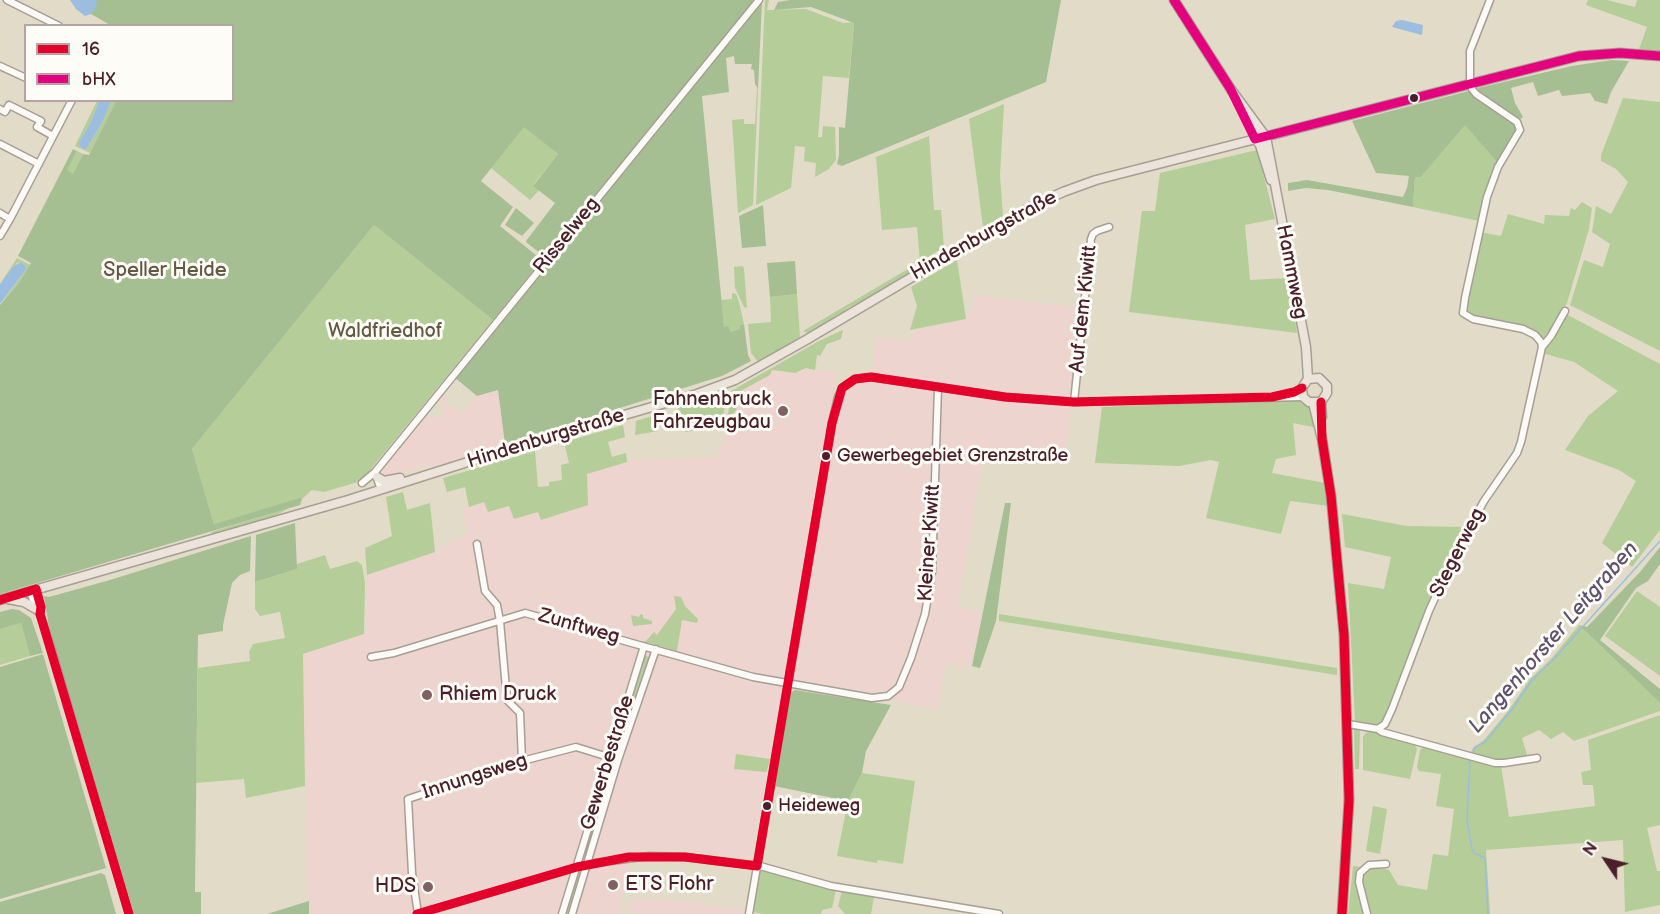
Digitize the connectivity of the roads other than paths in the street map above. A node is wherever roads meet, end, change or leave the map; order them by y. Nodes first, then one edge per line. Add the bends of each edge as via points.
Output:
1 (7, 0) edge
2 (759, 0) edge
3 (1174, 0) edge
4 (1490, 0) edge
5 (55, 24) edge
6 (1660, 56) edge
7 (0, 66) edge
8 (24, 77) edge
9 (1470, 83) junction
10 (1230, 88) junction
11 (70, 102) edge
12 (0, 109) edge
13 (53, 136) junction
14 (1258, 139) junction
15 (0, 144) edge
16 (39, 164) junction
17 (0, 213) edge
18 (10, 219) junction
19 (1109, 227) dead end
20 (0, 236) edge
21 (1565, 311) dead end
22 (1542, 346) junction
23 (1311, 378) junction
24 (938, 387) junction
25 (1302, 392) junction
26 (1074, 402) junction
27 (1317, 402) junction
28 (439, 471) junction
29 (376, 475) junction
30 (362, 483) dead end
31 (381, 489) junction
32 (477, 544) dead end
33 (33, 590) junction
34 (2, 600) edge
35 (38, 612) junction
36 (500, 621) junction
37 (644, 646) junction
38 (656, 649) junction
39 (371, 657) dead end
40 (788, 685) junction
41 (1348, 724) junction
42 (1378, 729) junction
43 (610, 757) junction
44 (1537, 758) dead end
45 (618, 760) junction
46 (522, 761) junction
47 (588, 864) junction
48 (1386, 864) dead end
49 (757, 866) junction
50 (577, 867) junction
51 (129, 914) edge
52 (418, 914) edge
53 (562, 914) edge
54 (572, 914) edge
55 (749, 914) edge
56 (999, 914) edge
57 (1342, 914) edge
58 (1367, 914) edge

1 - 5 street
2 - 29 street, Risselweg
3 - 10 main road, Hammweg
4 - 9 street via 1470,51
6 - 9 main road, Hindenburgstraße via 1620,52 1579,56
7 - 8 street
9 - 14 main road, Hindenburgstraße
9 - 22 street via 1476,94 1517,122 1520,130 1498,167 1487,196 1463,313 1473,319 1523,329 1535,335
10 - 14 main road, Hammweg
10 - 14 main road, Hammweg
11 - 13 street
12 - 13 street via 6,112 9,105 40,121 37,127
13 - 16 street
14 - 23 main road, Hammweg via 1277,197
14 - 28 main road, Hindenburgstraße via 1096,180 1046,199 735,380
15 - 16 street
16 - 18 street
17 - 18 street
18 - 20 street
19 - 26 street, Auf dem Kiwitt via 1097,231 1091,239
21 - 22 street, Stegerweg
22 - 42 street, Stegerweg via 1517,453 1484,501 1454,556 1392,709
23 - 25 main road
23 - 27 main road, Hammweg via 1322,380 1327,386 1327,393
24 - 26 street
24 - 40 street via 872,377 855,379 842,388 832,423
24 - 40 street, Kleiner Kiwitt via 932,572 919,635 905,675 894,692 882,698
25 - 26 street via 1272,397
25 - 27 main road
27 - 41 main road, Hammweg via 1339,565
28 - 29 main road, Hindenburgstraße via 391,481
28 - 31 main road, Hindenburgstraße
29 - 30 street, Risselweg
29 - 31 street
31 - 33 main road, Hindenburgstraße
32 - 36 street via 485,591 497,605
33 - 34 main road, Hindenburgstraße
33 - 35 street
34 - 35 main road via 24,602
35 - 51 street
36 - 37 street, Zunftweg via 532,613
36 - 39 street, Zunftweg
36 - 46 street via 507,700 520,713
37 - 38 street, Zunftweg
37 - 43 street, Gewerbestraße
38 - 40 street, Zunftweg
38 - 45 street, Gewerbestraße
40 - 49 street
41 - 42 street
41 - 57 main road, Hammweg via 1348,843
42 - 44 street via 1495,763
43 - 45 street, Innungsweg
43 - 46 street, Innungsweg via 576,747
43 - 50 street, Gewerbestraße
45 - 47 street, Gewerbestraße
46 - 52 street, Innungsweg via 408,799
47 - 49 street via 629,857 675,856
47 - 50 street
47 - 54 street, Gewerbestraße
48 - 58 street via 1370,865 1360,873
49 - 55 street
49 - 56 street via 831,886
50 - 52 street
50 - 53 street, Gewerbestraße

